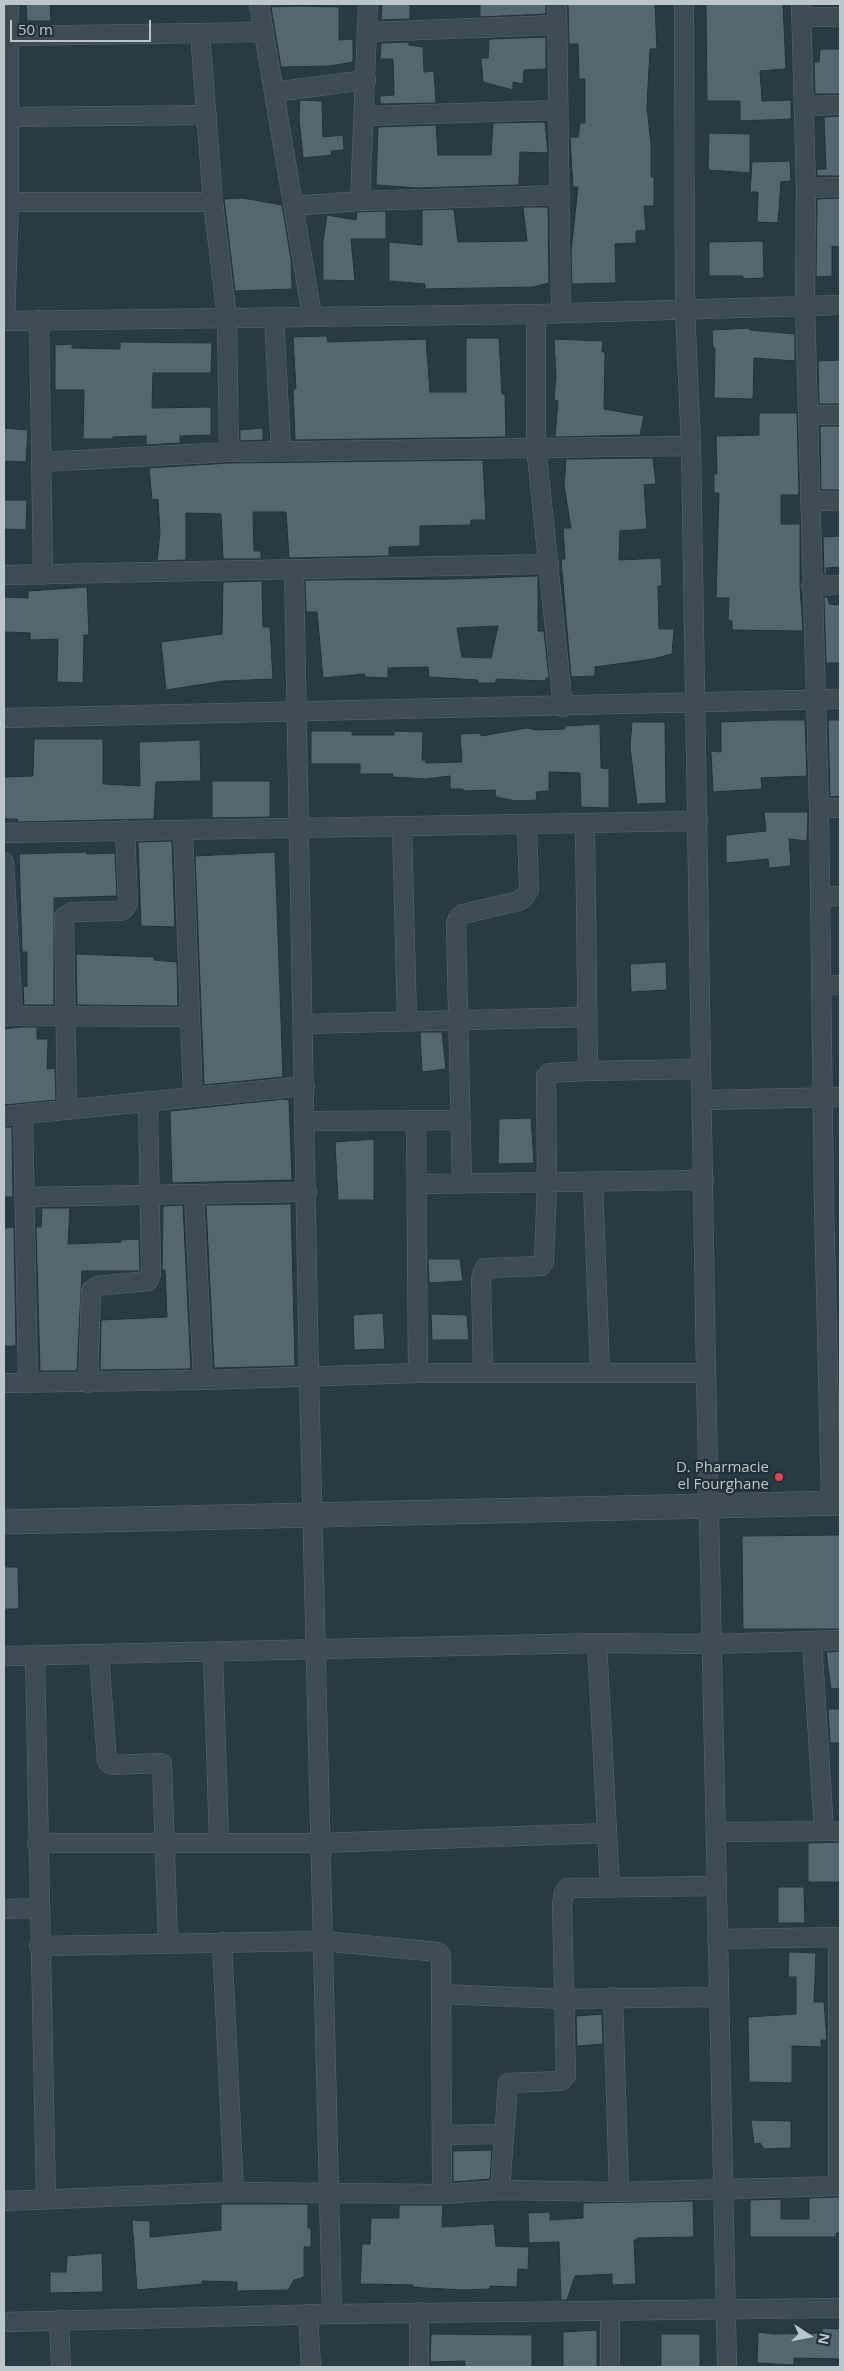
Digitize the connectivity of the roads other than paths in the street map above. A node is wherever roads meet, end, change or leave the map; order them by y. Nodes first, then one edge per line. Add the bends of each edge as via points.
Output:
1 (9, 4) edge
2 (259, 4) edge
3 (368, 4) edge
4 (557, 4) edge
5 (684, 4) edge
6 (801, 10) edge
7 (840, 17) edge
8 (557, 24) junction
9 (264, 32) junction
10 (368, 32) junction
11 (200, 33) junction
12 (10, 36) junction
13 (366, 80) junction
14 (274, 92) junction
15 (840, 105) edge
16 (804, 106) junction
17 (558, 110) junction
18 (207, 115) junction
19 (365, 116) junction
20 (9, 117) junction
21 (806, 188) junction
22 (840, 188) edge
23 (560, 195) junction
24 (360, 201) junction
25 (9, 202) junction
26 (213, 202) junction
27 (293, 206) junction
28 (805, 305) junction
29 (840, 305) edge
30 (685, 310) junction
31 (561, 312) junction
32 (536, 314) junction
33 (312, 316) junction
34 (274, 317) junction
35 (227, 318) junction
36 (39, 320) junction
37 (4, 321) edge
38 (808, 415) junction
39 (840, 415) edge
40 (536, 446) junction
41 (691, 446) junction
42 (281, 451) junction
43 (229, 452) junction
44 (40, 462) junction
45 (840, 501) edge
46 (810, 502) junction
47 (549, 564) junction
48 (294, 570) junction
49 (4, 575) edge
50 (43, 575) junction
51 (840, 585) edge
52 (812, 586) junction
53 (815, 699) junction
54 (840, 699) edge
55 (694, 703) junction
56 (564, 707) junction
57 (296, 712) junction
58 (4, 718) edge
59 (819, 808) junction
60 (840, 808) edge
61 (698, 821) junction
62 (527, 825) junction
63 (585, 825) junction
64 (402, 827) junction
65 (300, 829) junction
66 (125, 830) junction
67 (183, 830) junction
68 (4, 833) edge
69 (4, 862) edge
70 (840, 896) edge
71 (820, 897) junction
72 (840, 985) edge
73 (821, 986) junction
74 (9, 1016) edge
75 (66, 1017) junction
76 (190, 1017) junction
77 (586, 1017) junction
78 (457, 1020) junction
79 (407, 1021) junction
80 (304, 1024) junction
81 (701, 1069) junction
82 (588, 1071) junction
83 (305, 1086) junction
84 (193, 1097) junction
85 (831, 1097) edge
86 (703, 1100) junction
87 (148, 1102) junction
88 (67, 1110) junction
89 (22, 1114) junction
90 (4, 1116) edge
91 (416, 1120) junction
92 (459, 1120) junction
93 (306, 1121) junction
94 (704, 1180) junction
95 (547, 1182) junction
96 (593, 1182) junction
97 (416, 1184) junction
98 (462, 1184) junction
99 (307, 1192) junction
100 (194, 1194) junction
101 (151, 1195) junction
102 (25, 1197) junction
103 (832, 1204) edge
104 (833, 1290) edge
105 (418, 1373) junction
106 (483, 1373) junction
107 (600, 1373) junction
108 (706, 1373) junction
109 (309, 1377) junction
110 (203, 1380) junction
111 (28, 1383) junction
112 (88, 1383) junction
113 (4, 1384) edge
114 (834, 1387) edge
115 (835, 1503) edge
116 (710, 1507) junction
117 (313, 1515) junction
118 (4, 1522) edge
119 (840, 1640) edge
120 (812, 1641) junction
121 (597, 1643) junction
122 (712, 1644) junction
123 (316, 1650) junction
124 (213, 1653) junction
125 (99, 1655) junction
126 (4, 1656) edge
127 (35, 1656) junction
128 (832, 1831) edge
129 (606, 1832) junction
130 (716, 1832) junction
131 (37, 1843) junction
132 (166, 1843) junction
133 (219, 1843) junction
134 (320, 1843) junction
135 (716, 1886) junction
136 (610, 1888) junction
137 (38, 1908) junction
138 (4, 1909) edge
139 (839, 1937) edge
140 (717, 1939) junction
141 (322, 1940) junction
142 (222, 1942) junction
143 (168, 1943) junction
144 (39, 1946) junction
145 (839, 1992) edge
146 (441, 1994) junction
147 (613, 1997) junction
148 (718, 1997) junction
149 (564, 1998) junction
150 (504, 2134) junction
151 (442, 2135) junction
152 (839, 2186) edge
153 (722, 2189) junction
154 (500, 2190) junction
155 (234, 2192) junction
156 (329, 2192) junction
157 (619, 2192) junction
158 (442, 2194) junction
159 (4, 2200) edge
160 (46, 2200) junction
161 (840, 2308) edge
162 (724, 2309) junction
163 (419, 2312) junction
164 (610, 2312) junction
165 (308, 2314) junction
166 (332, 2314) junction
167 (59, 2320) junction
168 (4, 2322) edge
169 (61, 2367) edge
170 (311, 2367) edge
171 (419, 2367) edge
172 (610, 2367) edge
173 (727, 2367) edge

1 - 12 street
2 - 9 street
3 - 10 street
4 - 8 street
5 - 30 street
6 - 7 street
6 - 16 street
8 - 10 street
8 - 17 street
9 - 11 street
9 - 14 street
10 - 13 street
11 - 12 street
11 - 18 street
12 - 20 street
13 - 14 street
13 - 19 street
14 - 27 street
15 - 16 street
16 - 21 street
17 - 19 street
17 - 23 street
18 - 20 street
18 - 26 street
19 - 24 street
20 - 25 street
21 - 22 street
21 - 28 street
23 - 24 street
23 - 31 street
24 - 27 street
25 - 26 street
25 - 37 street
26 - 35 street
27 - 33 street
28 - 29 street
28 - 30 street
28 - 38 street
30 - 31 street
30 - 41 street
31 - 32 street
32 - 33 street
32 - 40 street
33 - 34 street
34 - 35 street
34 - 42 street
35 - 36 street
35 - 43 street
36 - 37 street
36 - 44 street
38 - 39 street
38 - 46 street
40 - 41 street
40 - 42 street
40 - 47 street
41 - 55 street
42 - 43 street
43 - 44 street
44 - 50 street
45 - 46 street
46 - 52 street
47 - 48 street
47 - 56 street
48 - 50 street
48 - 57 street
49 - 50 street
51 - 52 street
52 - 53 street
53 - 54 street
53 - 55 street
53 - 59 street
55 - 56 street
55 - 61 street
56 - 57 street
57 - 58 street
57 - 65 street
59 - 60 street
59 - 71 street
61 - 63 street
61 - 81 street
62 - 63 street
62 - 64 street
62 - 78 street via 529,890 525,896 519,901 462,914 458,918
63 - 77 street
64 - 65 street
64 - 79 street
65 - 67 street
65 - 80 street
66 - 67 street
66 - 68 street
66 - 75 street via 128,902 125,908 121,912 72,912 64,918
67 - 76 street
69 - 74 street
70 - 71 street
71 - 73 street
72 - 73 street
73 - 85 street
74 - 75 street
75 - 76 street
75 - 88 street
76 - 84 street
77 - 78 street
77 - 82 street
78 - 79 street
78 - 92 street
79 - 80 street
80 - 83 street
81 - 82 street
81 - 86 street
82 - 95 street via 549,1073 546,1076
83 - 84 street
83 - 93 street
84 - 87 street
85 - 86 street
85 - 103 street
86 - 94 street
87 - 88 street
87 - 101 street
88 - 89 street
89 - 90 street
89 - 102 street
91 - 92 street
91 - 93 street
91 - 97 street
92 - 98 street
93 - 99 street
94 - 96 street
94 - 108 street
95 - 96 street
95 - 98 street
95 - 106 street via 543,1264 485,1268 483,1272
96 - 107 street
97 - 98 street
97 - 105 street
99 - 100 street
99 - 109 street
100 - 101 street
100 - 110 street
101 - 102 street
101 - 112 street via 150,1278 148,1281 97,1286 91,1291
102 - 111 street
103 - 104 street
104 - 114 street
105 - 106 street
105 - 109 street
106 - 107 street
107 - 108 street
108 - 116 street
109 - 110 street
109 - 117 street
110 - 112 street
111 - 112 street
111 - 113 street
114 - 115 street
115 - 116 street
116 - 117 street
116 - 122 street
117 - 118 street
117 - 123 street
119 - 120 street
120 - 122 street
120 - 128 street
121 - 122 street
121 - 123 street
121 - 129 street
122 - 130 street
123 - 124 street
123 - 134 street
124 - 125 street
124 - 133 street
125 - 127 street
125 - 132 street via 106,1761 111,1765 162,1763
126 - 127 street
127 - 131 street
128 - 130 street
129 - 134 street
129 - 136 street
130 - 135 street
131 - 132 street
131 - 137 street
132 - 133 street
132 - 143 street
133 - 134 street
134 - 141 street
135 - 136 street
135 - 140 street
136 - 149 street via 567,1888 564,1892
137 - 138 street
137 - 144 street
139 - 140 street
139 - 145 street
140 - 148 street
141 - 142 street
141 - 146 street via 438,1952 441,1955
141 - 156 street
142 - 143 street
142 - 155 street
143 - 144 street
144 - 160 street
145 - 152 street
146 - 149 street
146 - 151 street
147 - 148 street
147 - 149 street
147 - 157 street
148 - 153 street
149 - 150 street via 566,2076 561,2081 508,2083
150 - 151 street
150 - 154 street
151 - 158 street
152 - 153 street
153 - 157 street
153 - 162 street
154 - 157 street
154 - 158 street
155 - 156 street
155 - 160 street
156 - 158 street
156 - 166 street
159 - 160 street
161 - 162 street
162 - 164 street
162 - 173 street
163 - 164 street
163 - 166 street
163 - 171 street
164 - 172 street
165 - 166 street
165 - 167 street
165 - 170 street
167 - 168 street
167 - 169 street

